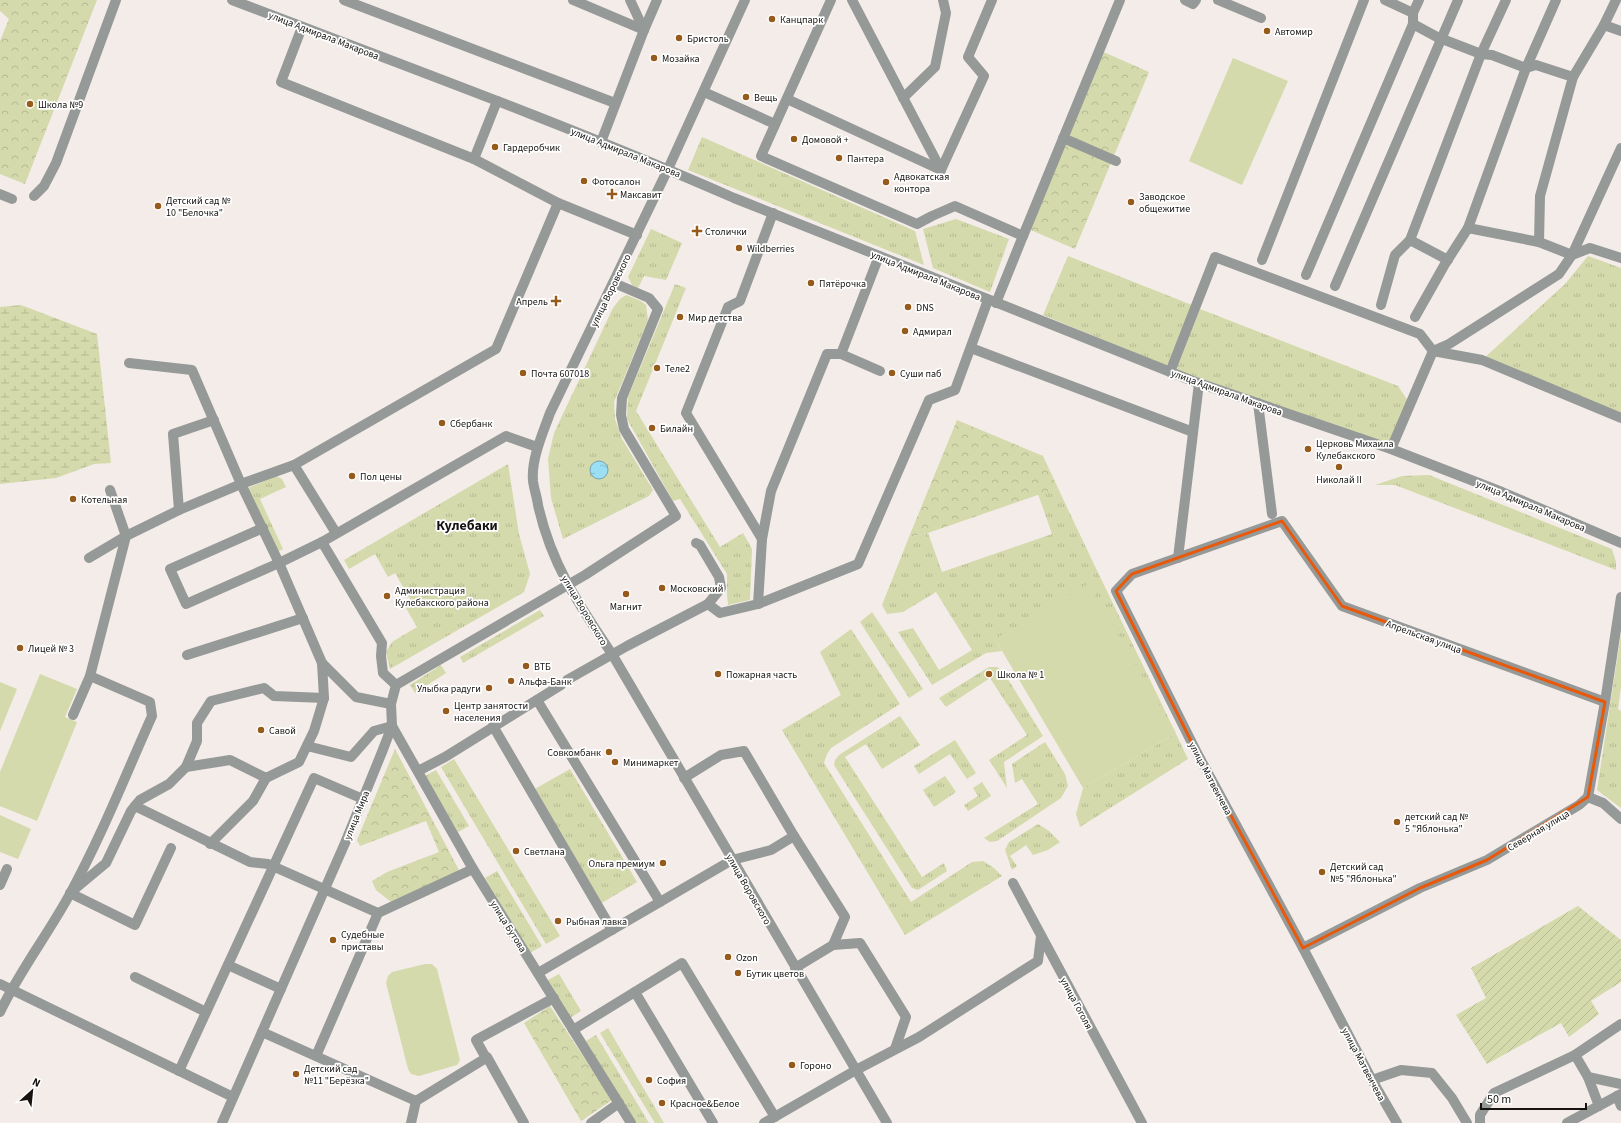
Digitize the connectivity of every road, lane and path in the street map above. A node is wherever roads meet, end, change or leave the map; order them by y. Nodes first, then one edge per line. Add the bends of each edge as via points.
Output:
1 (116, 0) edge
2 (232, 0) edge
3 (344, 0) edge
4 (573, 0) edge
5 (630, 0) edge
6 (657, 0) edge
7 (745, 0) edge
8 (831, 0) edge
9 (852, 0) edge
10 (943, 0) edge
11 (992, 0) edge
12 (1120, 0) edge
13 (1185, 0) edge
14 (1196, 0) edge
15 (1218, 0) edge
16 (1364, 0) edge
17 (1385, 0) edge
18 (1419, 0) edge
19 (1458, 0) edge
20 (1506, 0) edge
21 (1556, 0) edge
22 (1616, 0) edge
23 (589, 3) edge
24 (1413, 13) junction
25 (1261, 18) dead end
26 (1413, 24) junction
27 (1604, 25) junction
28 (302, 27) junction
29 (644, 30) junction
30 (1621, 31) edge
31 (1441, 38) junction
32 (1481, 54) junction
33 (1526, 68) junction
34 (1574, 77) junction
35 (704, 92) junction
36 (903, 98) junction
37 (786, 99) junction
38 (497, 101) junction
39 (615, 103) junction
40 (775, 124) junction
41 (1063, 138) junction
42 (601, 142) junction
43 (1621, 148) edge
44 (474, 159) junction
45 (1116, 161) dead end
46 (668, 169) junction
47 (941, 170) junction
48 (0, 194) edge
49 (34, 196) dead end
50 (12, 199) dead end
51 (558, 203) junction
52 (773, 213) junction
53 (1468, 228) junction
54 (637, 235) junction
55 (1023, 236) junction
56 (1410, 240) junction
57 (1539, 242) junction
58 (1572, 255) junction
59 (880, 256) junction
60 (1621, 258) edge
61 (1262, 260) dead end
62 (1448, 260) junction
63 (1306, 275) dead end
64 (614, 283) junction
65 (1335, 286) dead end
66 (992, 301) junction
67 (1380, 305) dead end
68 (1415, 317) dead end
69 (971, 348) junction
70 (1433, 351) junction
71 (841, 354) junction
72 (129, 363) dead end
73 (880, 371) dead end
74 (1170, 372) junction
75 (1199, 384) junction
76 (1258, 403) junction
77 (1621, 418) edge
78 (214, 420) junction
79 (1193, 432) junction
80 (537, 447) junction
81 (1391, 449) junction
82 (294, 465) junction
83 (241, 484) junction
84 (110, 490) dead end
85 (179, 510) junction
86 (1272, 514) dead end
87 (1282, 521) joint
88 (263, 528) junction
89 (336, 533) junction
90 (126, 536) junction
91 (762, 539) junction
92 (322, 542) junction
93 (696, 543) dead end
94 (1621, 543) edge
95 (89, 558) dead end
96 (1178, 558) junction
97 (279, 563) junction
98 (568, 585) junction
99 (1621, 597) edge
100 (708, 604) junction
101 (758, 604) junction
102 (303, 618) junction
103 (612, 654) junction
104 (187, 655) dead end
105 (322, 663) junction
106 (90, 676) junction
107 (396, 685) junction
108 (324, 698) junction
109 (537, 700) junction
110 (1605, 702) junction
111 (391, 704) junction
112 (73, 715) dead end
113 (392, 726) junction
114 (493, 726) junction
115 (307, 746) junction
116 (186, 767) junction
117 (418, 771) junction
118 (266, 778) junction
119 (684, 778) junction
120 (1588, 797) junction
121 (363, 799) junction
122 (135, 806) junction
123 (1621, 819) edge
124 (794, 836) junction
125 (210, 844) junction
126 (171, 848) dead end
127 (732, 860) junction
128 (273, 866) junction
129 (7, 869) dead end
130 (473, 869) junction
131 (1013, 883) dead end
132 (0, 885) edge
133 (325, 890) junction
134 (70, 893) junction
135 (660, 902) junction
136 (378, 913) junction
137 (612, 930) junction
138 (1041, 936) junction
139 (833, 945) junction
140 (1303, 948) junction
141 (228, 965) junction
142 (795, 968) junction
143 (538, 973) junction
144 (135, 976) dead end
145 (0, 984) edge
146 (11, 989) junction
147 (281, 989) junction
148 (636, 992) junction
149 (554, 998) junction
150 (0, 1012) edge
151 (206, 1012) junction
152 (1621, 1024) edge
153 (573, 1030) junction
154 (262, 1032) junction
155 (895, 1049) junction
156 (1575, 1054) junction
157 (316, 1056) junction
158 (486, 1058) junction
159 (856, 1070) junction
160 (179, 1071) junction
161 (1588, 1076) junction
162 (1372, 1080) junction
163 (1621, 1084) edge
164 (233, 1097) junction
165 (1620, 1099) edge
166 (416, 1101) junction
167 (619, 1103) junction
168 (1598, 1106) junction
169 (775, 1117) junction
170 (222, 1123) edge
171 (411, 1123) edge
172 (524, 1123) edge
173 (591, 1123) edge
174 (631, 1123) edge
175 (713, 1123) edge
176 (764, 1123) edge
177 (887, 1123) edge
178 (1142, 1123) edge
179 (1397, 1123) edge
180 (1467, 1123) edge
181 (1480, 1123) edge
182 (1567, 1123) edge

1 - 49 street via 56,163 44,186
2 - 28 street, улица Адмирала Макарова
3 - 39 street
4 - 23 street
5 - 29 street
6 - 29 street
7 - 35 street, улица Воровского
8 - 37 street
9 - 36 street
10 - 36 street via 946,13 935,67
11 - 47 street via 968,57 984,76
12 - 41 street
13 - 14 street via 1193,4
15 - 25 street
16 - 61 street
17 - 24 street
18 - 24 street
19 - 31 street
20 - 32 street
21 - 33 street
22 - 27 street
23 - 29 street
24 - 26 street
26 - 31 street
26 - 63 street
27 - 30 street
27 - 34 street
28 - 38 street, улица Адмирала Макарова
28 - 44 street via 281,82
29 - 39 street
31 - 32 street
31 - 65 street
32 - 33 street via 1492,55
32 - 56 street
33 - 34 street via 1536,65
33 - 53 street
34 - 57 street via 1540,196
35 - 40 street
35 - 46 street, улица Воровского
36 - 47 street
37 - 40 street
37 - 47 street
38 - 42 street, улица Адмирала Макарова
38 - 44 street
39 - 42 street
40 - 55 street via 761,156 917,224 955,206
41 - 45 street
41 - 55 street
42 - 46 street, улица Адмирала Макарова
43 - 58 street
44 - 51 street
46 - 52 street, улица Адмирала Макарова
46 - 54 street, улица Воровского
48 - 50 street
51 - 54 street
51 - 82 street via 496,349
52 - 59 street, улица Адмирала Макарова
52 - 91 street via 740,301 728,308 686,413
53 - 57 street
53 - 62 street
54 - 64 street, улица Воровского
55 - 66 street
56 - 62 street
56 - 67 street via 1395,255
57 - 58 street
58 - 60 street via 1590,248
58 - 70 street via 1559,274 1449,344
59 - 66 street, улица Адмирала Макарова
59 - 71 street
62 - 68 street
64 - 80 street, улица Воровского via 550,413
64 - 98 street via 649,298 658,309 622,398 621,415 624,429 676,516
66 - 69 street
66 - 74 street, улица Адмирала Макарова
69 - 79 street
69 - 101 street via 955,390 929,400 858,564
70 - 74 street via 1420,334 1215,257
70 - 77 street via 1482,360
70 - 81 street
71 - 73 street
71 - 91 street via 827,354 770,491
72 - 78 street via 192,370
74 - 75 street, улица Адмирала Макарова
75 - 76 street, улица Адмирала Макарова
75 - 79 street
76 - 81 street, улица Адмирала Макарова
76 - 86 street
78 - 83 street
78 - 85 street via 173,434
79 - 96 street
80 - 89 street via 506,436
80 - 98 street, улица Воровского via 534,486 544,528
81 - 94 street, улица Адмирала Макарова via 1502,492
82 - 83 street
82 - 89 street
83 - 85 street
83 - 88 street
84 - 90 street
85 - 90 street
87 - 96 street, улица Матвеичева
87 - 110 street, Апрельская улица via 1342,606
88 - 97 street
88 - 97 street via 170,570 186,604
89 - 92 street
90 - 95 street
90 - 106 street
91 - 101 street
92 - 97 street
92 - 107 street via 382,643 383,672
93 - 100 street via 700,545 719,577 721,588
96 - 140 street, улица Матвеичева via 1132,574 1116,591 1196,753
97 - 102 street
98 - 103 street, улица Воровского
98 - 107 street
99 - 110 street
100 - 101 street via 720,613
100 - 103 street
102 - 104 street
102 - 105 street
103 - 109 street
103 - 119 street, улица Воровского
105 - 108 street
105 - 111 street via 356,697
106 - 112 street
106 - 134 street via 150,702 152,716
107 - 111 street, улица Мира
108 - 115 street
108 - 116 street via 274,696 264,688 211,701 197,722 197,741
109 - 114 street
109 - 135 street
110 - 120 street
111 - 113 street, улица Мира
113 - 115 street via 374,731 351,756
113 - 117 street, улица Бутова
113 - 121 street, улица Мира
114 - 117 street
114 - 137 street
115 - 118 street via 299,762
116 - 118 street via 230,760
116 - 122 street via 169,784 140,800
117 - 130 street, улица Бутова
118 - 125 street via 253,801
119 - 124 street via 721,755 744,751
119 - 127 street, улица Воровского
120 - 123 street via 1603,803
120 - 140 street, Северная улица via 1488,860 1420,888
121 - 128 street via 314,778
121 - 133 street, улица Мира
122 - 125 street
122 - 134 street via 106,863
124 - 127 street via 771,850
124 - 139 street via 845,917
125 - 128 street via 250,862
126 - 134 street via 135,925
127 - 135 street
127 - 142 street, улица Воровского
128 - 133 street
128 - 141 street
129 - 132 street
130 - 136 street
130 - 143 street, улица Бутова
131 - 138 street, улица Гоголя
133 - 136 street
133 - 147 street, улица Мира
134 - 146 street
135 - 137 street
136 - 157 street
137 - 143 street
138 - 155 street via 1038,961 919,1037
138 - 178 street, улица Гоголя
139 - 142 street
139 - 155 street via 860,943 906,1017
140 - 162 street, улица Матвеичева
141 - 147 street
141 - 151 street
142 - 159 street, улица Воровского
143 - 149 street, улица Бутова
144 - 151 street
145 - 146 street
146 - 150 street
146 - 160 street
147 - 154 street, улица Мира
148 - 153 street
148 - 169 street via 682,963
148 - 175 street
149 - 153 street, улица Бутова
149 - 158 street via 476,1040
151 - 160 street
152 - 156 street
153 - 167 street, улица Бутова
154 - 157 street
154 - 164 street, улица Мира
155 - 159 street
156 - 161 street
156 - 181 street via 1494,1093 1480,1115
157 - 166 street
158 - 166 street
158 - 172 street via 488,1057
159 - 169 street
159 - 177 street, улица Воровского
160 - 164 street
161 - 163 street
161 - 168 street
162 - 179 street, улица Матвеичева
162 - 180 street via 1401,1070 1432,1073 1452,1098
164 - 170 street, улица Мира
165 - 168 street
166 - 171 street
167 - 173 street
167 - 174 street, улица Бутова
168 - 182 street
169 - 176 street

